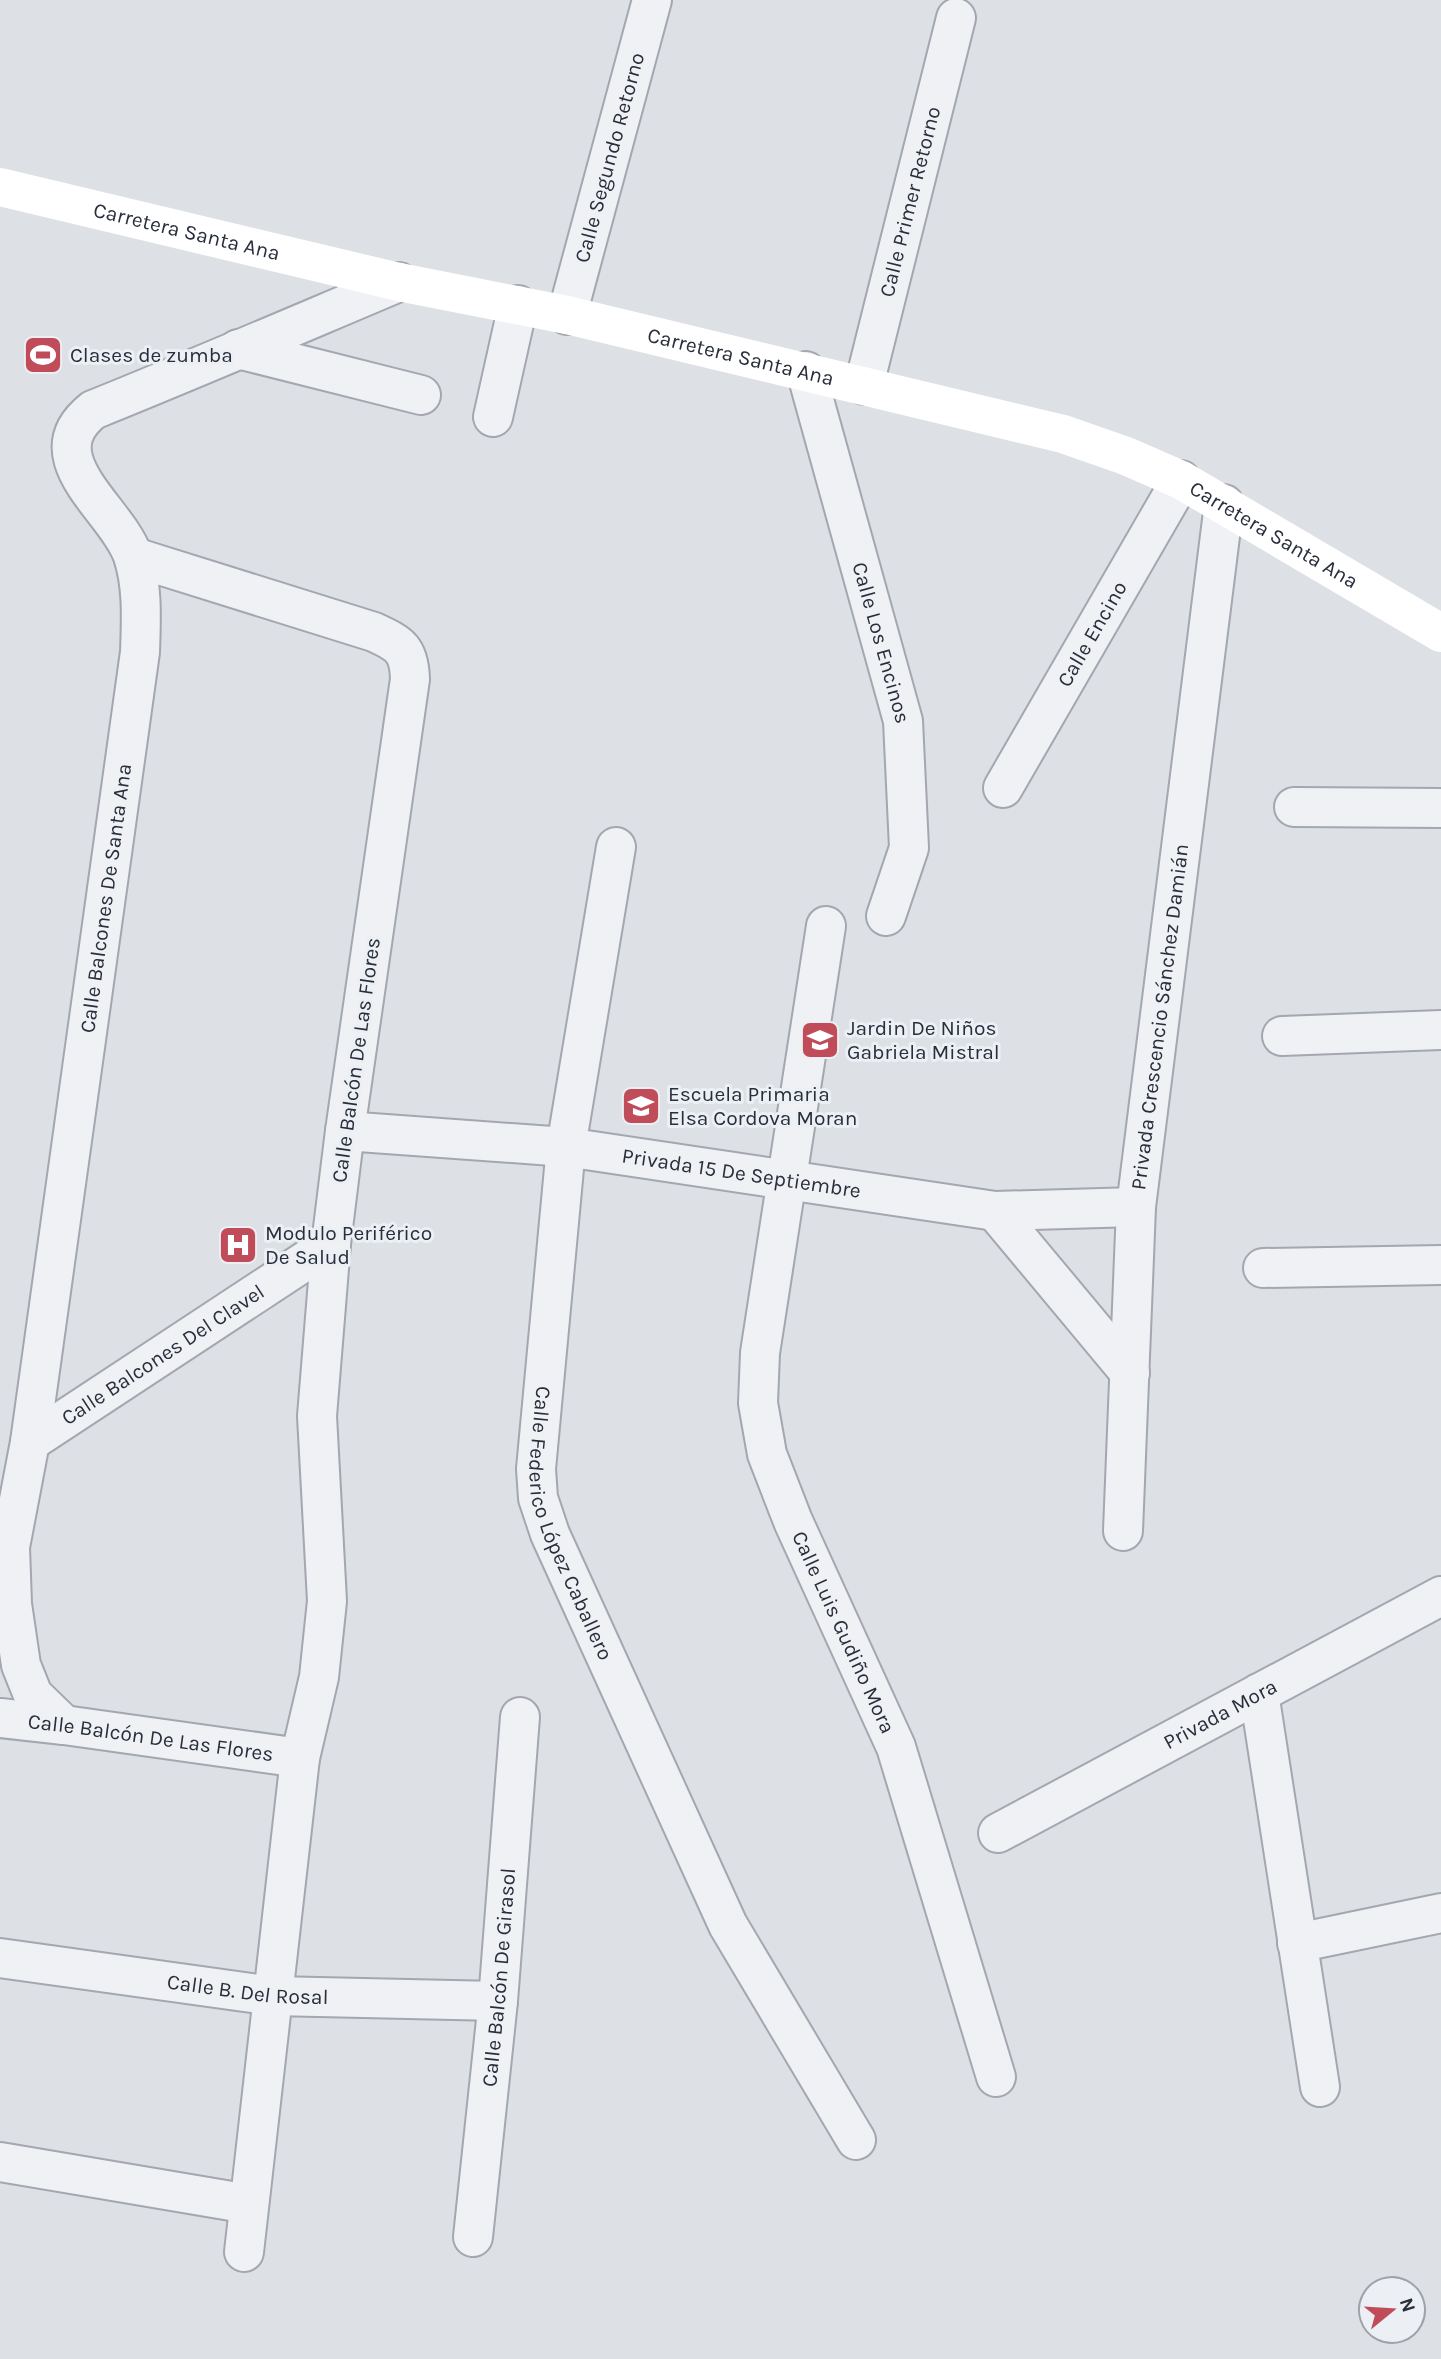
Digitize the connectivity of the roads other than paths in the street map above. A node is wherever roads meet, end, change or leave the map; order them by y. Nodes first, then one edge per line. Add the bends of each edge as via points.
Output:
1 (652, 0) edge
2 (956, 18) dead end
3 (0, 187) edge
4 (399, 282) junction
5 (518, 305) junction
6 (567, 315) junction
7 (238, 349) junction
8 (806, 371) junction
9 (864, 385) junction
10 (421, 395) dead end
11 (493, 417) dead end
12 (1181, 480) junction
13 (1224, 504) junction
14 (134, 558) junction
15 (1441, 633) edge
16 (1003, 788) dead end
17 (1294, 807) dead end
18 (1441, 808) edge
19 (616, 847) dead end
20 (886, 916) dead end
21 (826, 926) dead end
22 (1441, 1030) edge
23 (1282, 1036) dead end
24 (345, 1131) junction
25 (566, 1147) junction
26 (787, 1180) junction
27 (1136, 1207) junction
28 (995, 1211) junction
29 (331, 1244) junction
30 (1441, 1265) edge
31 (1263, 1268) dead end
32 (1130, 1373) junction
33 (30, 1442) junction
34 (1123, 1531) dead end
35 (1441, 1596) edge
36 (1259, 1693) junction
37 (520, 1717) dead end
38 (0, 1718) edge
39 (64, 1725) junction
40 (300, 1758) junction
41 (998, 1833) dead end
42 (1441, 1913) edge
43 (1297, 1943) junction
44 (0, 1958) edge
45 (273, 1996) junction
46 (498, 2001) junction
47 (996, 2077) dead end
48 (1320, 2087) dead end
49 (856, 2140) dead end
50 (0, 2162) edge
51 (249, 2204) junction
52 (473, 2236) dead end
53 (244, 2252) dead end

1 - 6 street, Calle Segundo Retorno
2 - 9 street, Calle Primer Retorno
3 - 4 main road, Carretera Santa Ana
4 - 5 main road, Carretera Santa Ana
4 - 7 street, Calle Balcones De Santa Ana
5 - 6 main road, Carretera Santa Ana
5 - 11 street
6 - 8 main road, Carretera Santa Ana
7 - 10 street
7 - 14 street, Calle Balcones De Santa Ana via 93,410 75,429 71,453 75,468
8 - 9 main road, Carretera Santa Ana
8 - 20 street, Calle Los Encinos via 903,721 909,848
9 - 12 main road, Carretera Santa Ana via 1063,435
12 - 13 main road, Carretera Santa Ana
12 - 16 street, Calle Encino
13 - 15 main road, Carretera Santa Ana
13 - 27 street, Privada Crescencio Sánchez Damián
14 - 24 street, Calle Balcón De Las Flores via 374,632 406,652 410,679
14 - 33 street, Calle Balcones De Santa Ana via 142,603 140,652
17 - 18 street
19 - 25 street, Calle Federico López Caballero
21 - 26 street, Calle Luis Gudiño Mora
22 - 23 street
24 - 25 street, Privada 15 De Septiembre
24 - 29 street, Calle Balcón De Las Flores
25 - 26 street, Privada 15 De Septiembre
25 - 49 street, Calle Federico López Caballero via 536,1469 538,1498 550,1534 729,1925
26 - 28 street, Privada 15 De Septiembre
26 - 47 street, Calle Luis Gudiño Mora via 760,1353 758,1404 767,1454 896,1747
27 - 28 street, Privada 15 De Septiembre
27 - 32 street, Privada Crescencio Sánchez Damián
28 - 32 street
29 - 33 street, Calle Balcones Del Clavel
29 - 40 street, Calle Balcón De Las Flores via 317,1416 327,1601 319,1677
30 - 31 street
32 - 34 street, Privada Crescencio Sánchez Damián
33 - 39 street, Calle Balcones De Santa Ana via 10,1546 12,1604 21,1665 33,1695
35 - 36 street, Privada Mora
36 - 41 street, Privada Mora
36 - 43 street
37 - 46 street, Calle Balcón De Girasol
38 - 39 street, Calle Balcón De Las Flores
39 - 40 street, Calle Balcón De Las Flores
40 - 45 street, Calle Balcón De Las Flores
42 - 43 street
43 - 48 street
44 - 45 street, Calle B. Del Rosal
45 - 46 street, Calle B. Del Rosal
45 - 51 street, Calle Balcón De Las Flores
46 - 52 street, Calle Balcón De Girasol
50 - 51 street
51 - 53 street, Calle Balcón De Las Flores

